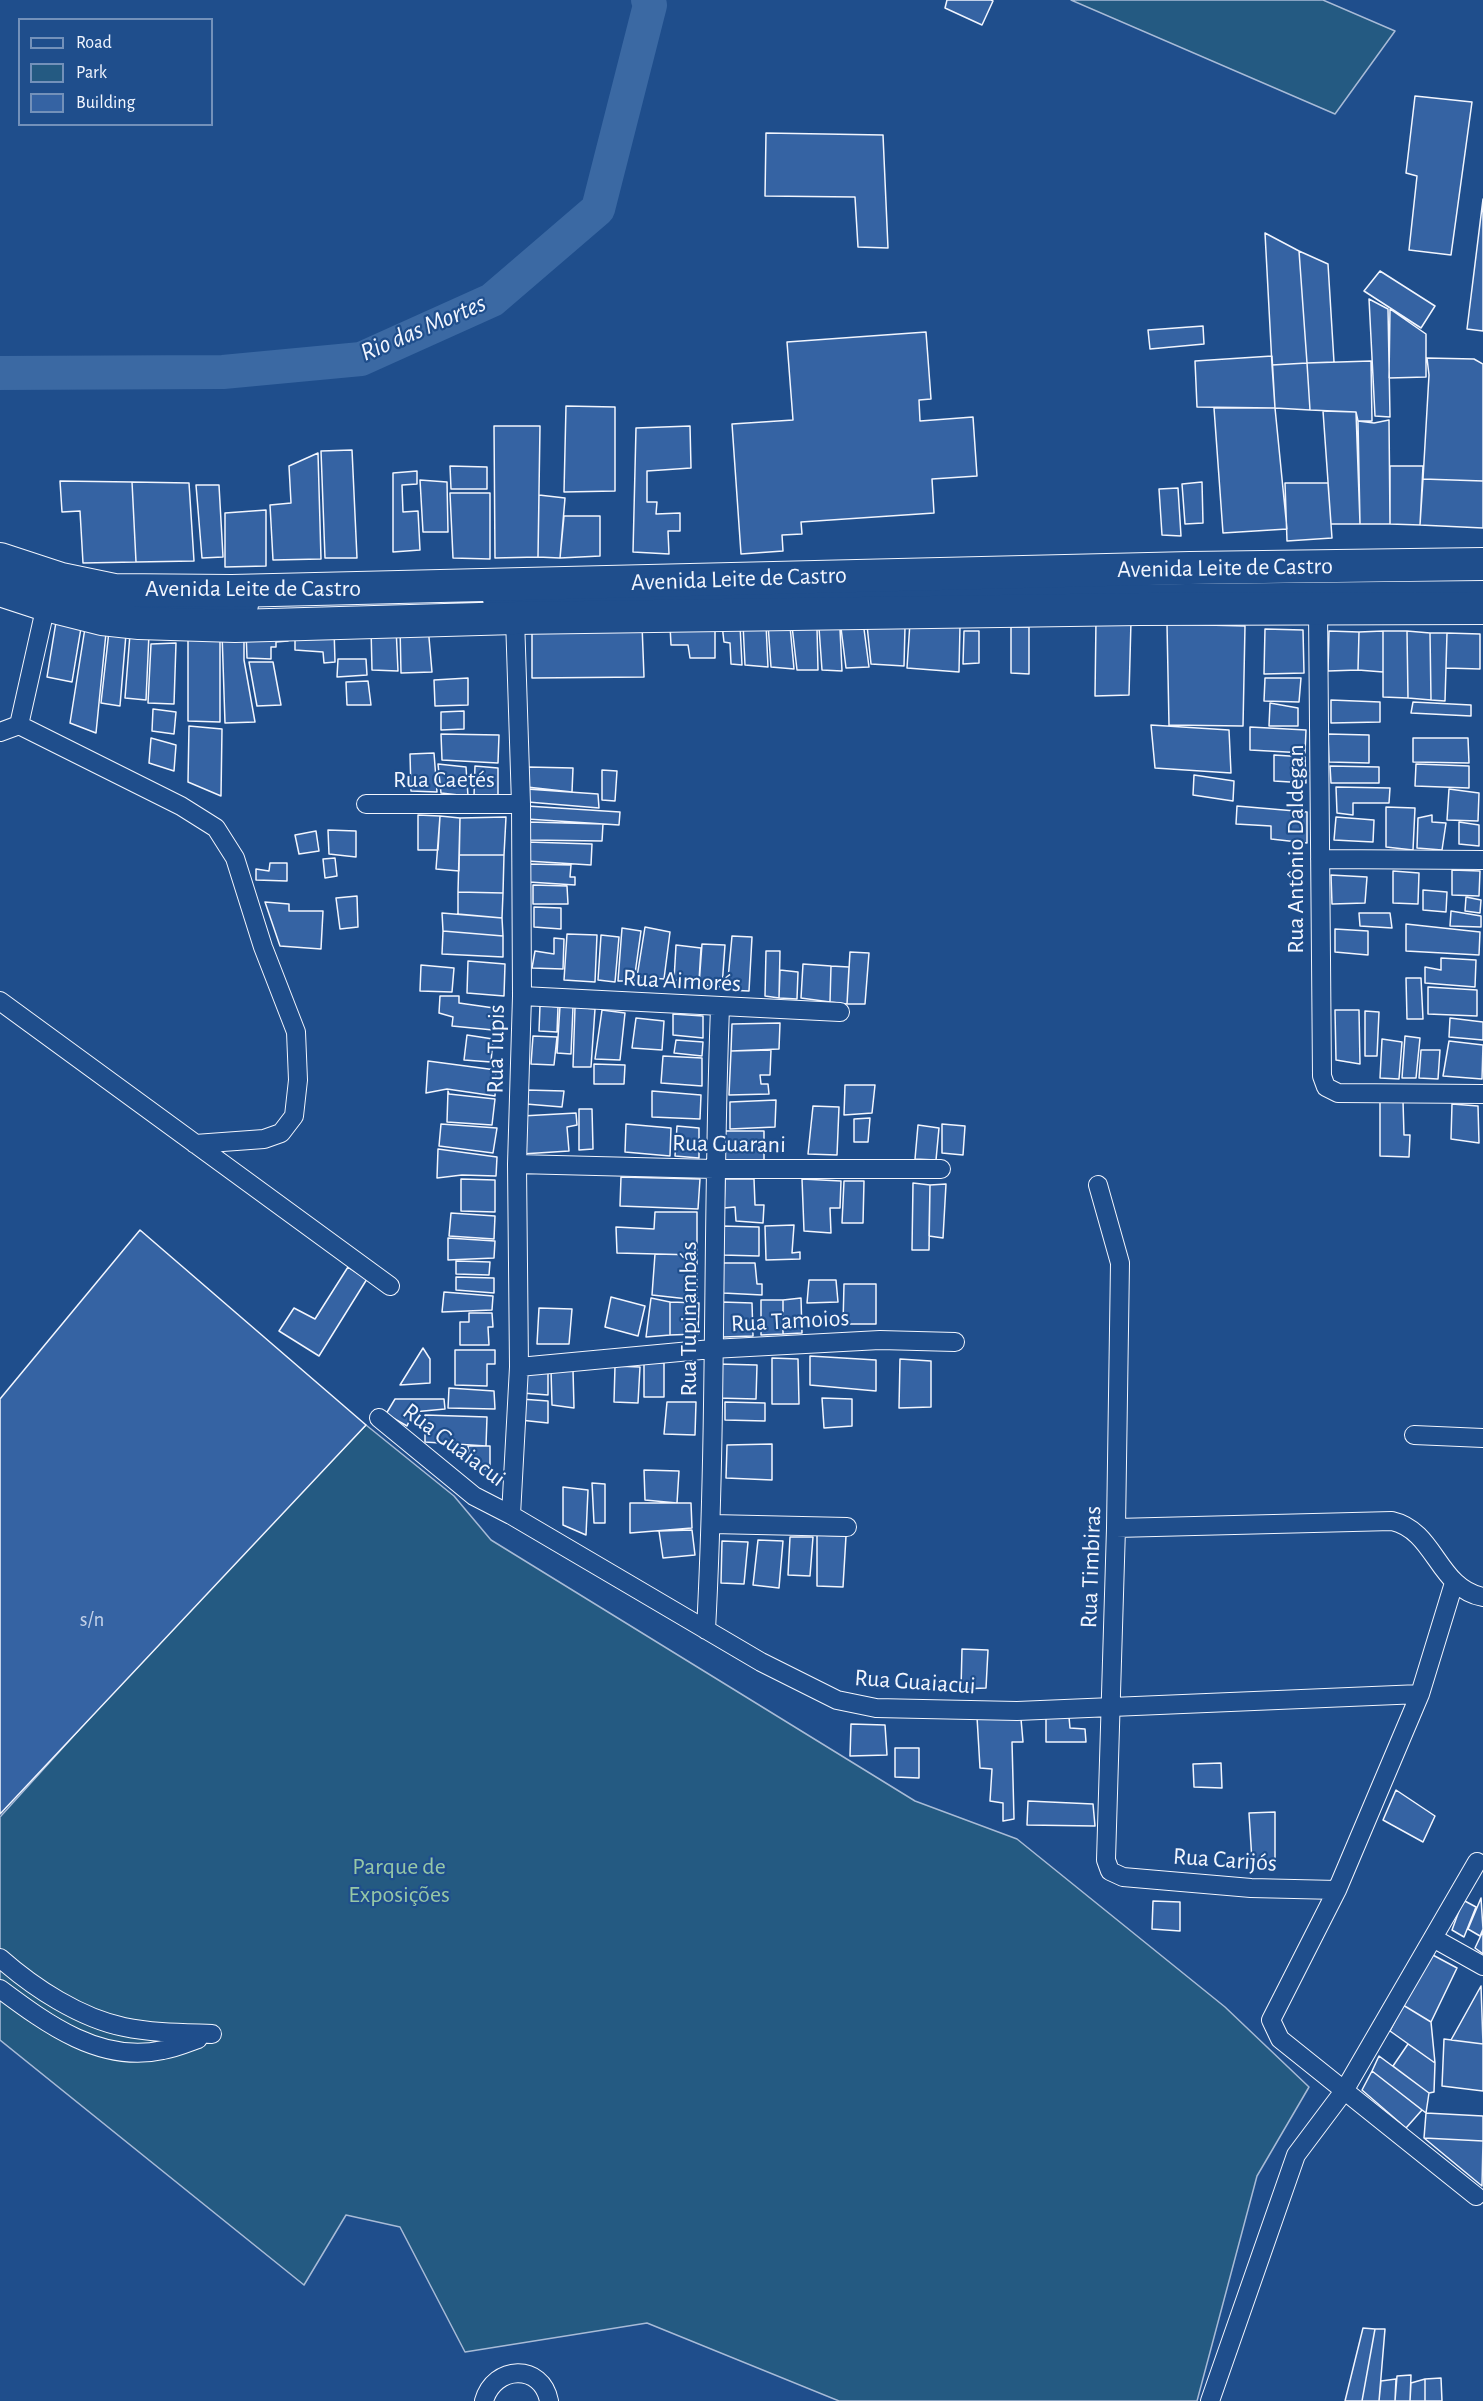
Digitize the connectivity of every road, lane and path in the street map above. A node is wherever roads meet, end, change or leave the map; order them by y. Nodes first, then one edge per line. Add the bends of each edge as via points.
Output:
1 (0, 559) edge
2 (1483, 564) edge
3 (0, 569) edge
4 (0, 590) edge
5 (1483, 590) edge
6 (510, 601) junction
7 (46, 605) junction
8 (1318, 609) junction
9 (1483, 609) edge
10 (19, 725) junction
11 (0, 732) edge
12 (366, 804) dead end
13 (521, 804) junction
14 (1320, 859) junction
15 (1483, 860) edge
16 (522, 996) junction
17 (0, 1001) edge
18 (720, 1008) junction
19 (840, 1012) dead end
20 (1483, 1094) edge
21 (195, 1144) junction
22 (517, 1164) junction
23 (714, 1169) junction
24 (941, 1169) dead end
25 (1098, 1185) dead end
26 (390, 1286) dead end
27 (955, 1342) dead end
28 (712, 1348) junction
29 (519, 1367) junction
30 (379, 1418) dead end
31 (1414, 1435) dead end
32 (1483, 1438) edge
33 (511, 1515) junction
34 (712, 1524) junction
35 (847, 1527) dead end
36 (1116, 1527) junction
37 (1454, 1583) junction
38 (1483, 1597) edge
39 (706, 1630) junction
40 (1420, 1694) junction
41 (1111, 1708) junction
42 (1476, 1862) dead end
43 (1110, 1871) joint
44 (1337, 1890) junction
45 (1433, 1938) junction
46 (0, 1958) edge
47 (1483, 1966) edge
48 (0, 1989) edge
49 (1344, 2091) junction
50 (1476, 2196) dead end
51 (484, 2401) edge
52 (549, 2401) edge
53 (1210, 2401) edge

1 - 6 highway, Avenida Leite de Castro via 61,579 114,590
2 - 6 highway, Avenida Leite de Castro via 808,576
3 - 6 street via 106,609
4 - 7 highway, Avenida Leite de Castro
5 - 6 street
6 - 7 highway, Avenida Leite de Castro via 235,626 102,619
6 - 8 highway, Avenida Leite de Castro
6 - 13 street, Rua Tupis
7 - 10 street
8 - 9 highway, Avenida Leite de Castro
8 - 14 street, Rua Antônio Daldegan
10 - 11 street
10 - 21 street via 181,806 216,828 235,858 263,947 296,1032 298,1080 294,1116 281,1133 264,1139
12 - 13 street, Rua Caetés
13 - 16 street, Rua Tupis
14 - 15 street
14 - 20 street, Rua Antônio Daldegan via 1322,1076 1326,1087 1338,1093
16 - 18 street, Rua Aimorés
16 - 22 street, Rua Tupis
17 - 21 street
18 - 19 street, Rua Aimorés
18 - 23 street, Rua Tupinambás
21 - 26 street
22 - 23 street, Rua Guarani
22 - 29 street, Rua Tupis
23 - 24 street, Rua Guarani
23 - 28 street, Rua Tupinambás
25 - 36 street, Rua Timbiras via 1120,1263
27 - 28 street, Rua Tamoios via 880,1340
28 - 29 street, Rua Tamoios
28 - 34 street, Rua Tupinambás
29 - 33 street, Rua Tupis
30 - 33 street, Rua Guaiacui via 474,1496
31 - 32 street
33 - 39 street, Rua Guaiacui
34 - 35 street
34 - 39 street, Rua Tupinambás
36 - 37 street via 1392,1521 1414,1530
36 - 41 street, Rua Timbiras
37 - 38 street via 1466,1594
37 - 40 street
39 - 41 street, Rua Guaiacui via 808,1687 837,1700 876,1708
40 - 41 street, Rua Guaiacui
40 - 44 street
41 - 43 street, Rua Timbiras via 1106,1860
42 - 45 street
43 - 44 street, Rua Carijós via 1124,1877 1239,1887
44 - 49 street via 1271,2020 1280,2039
45 - 47 street
45 - 49 street
46 - 48 street via 24,1980 68,2005 122,2027 157,2033 212,2034 162,2051 98,2048 57,2030
49 - 50 street
49 - 53 street via 1296,2155
51 - 52 street via 495,2381 515,2373 536,2379

